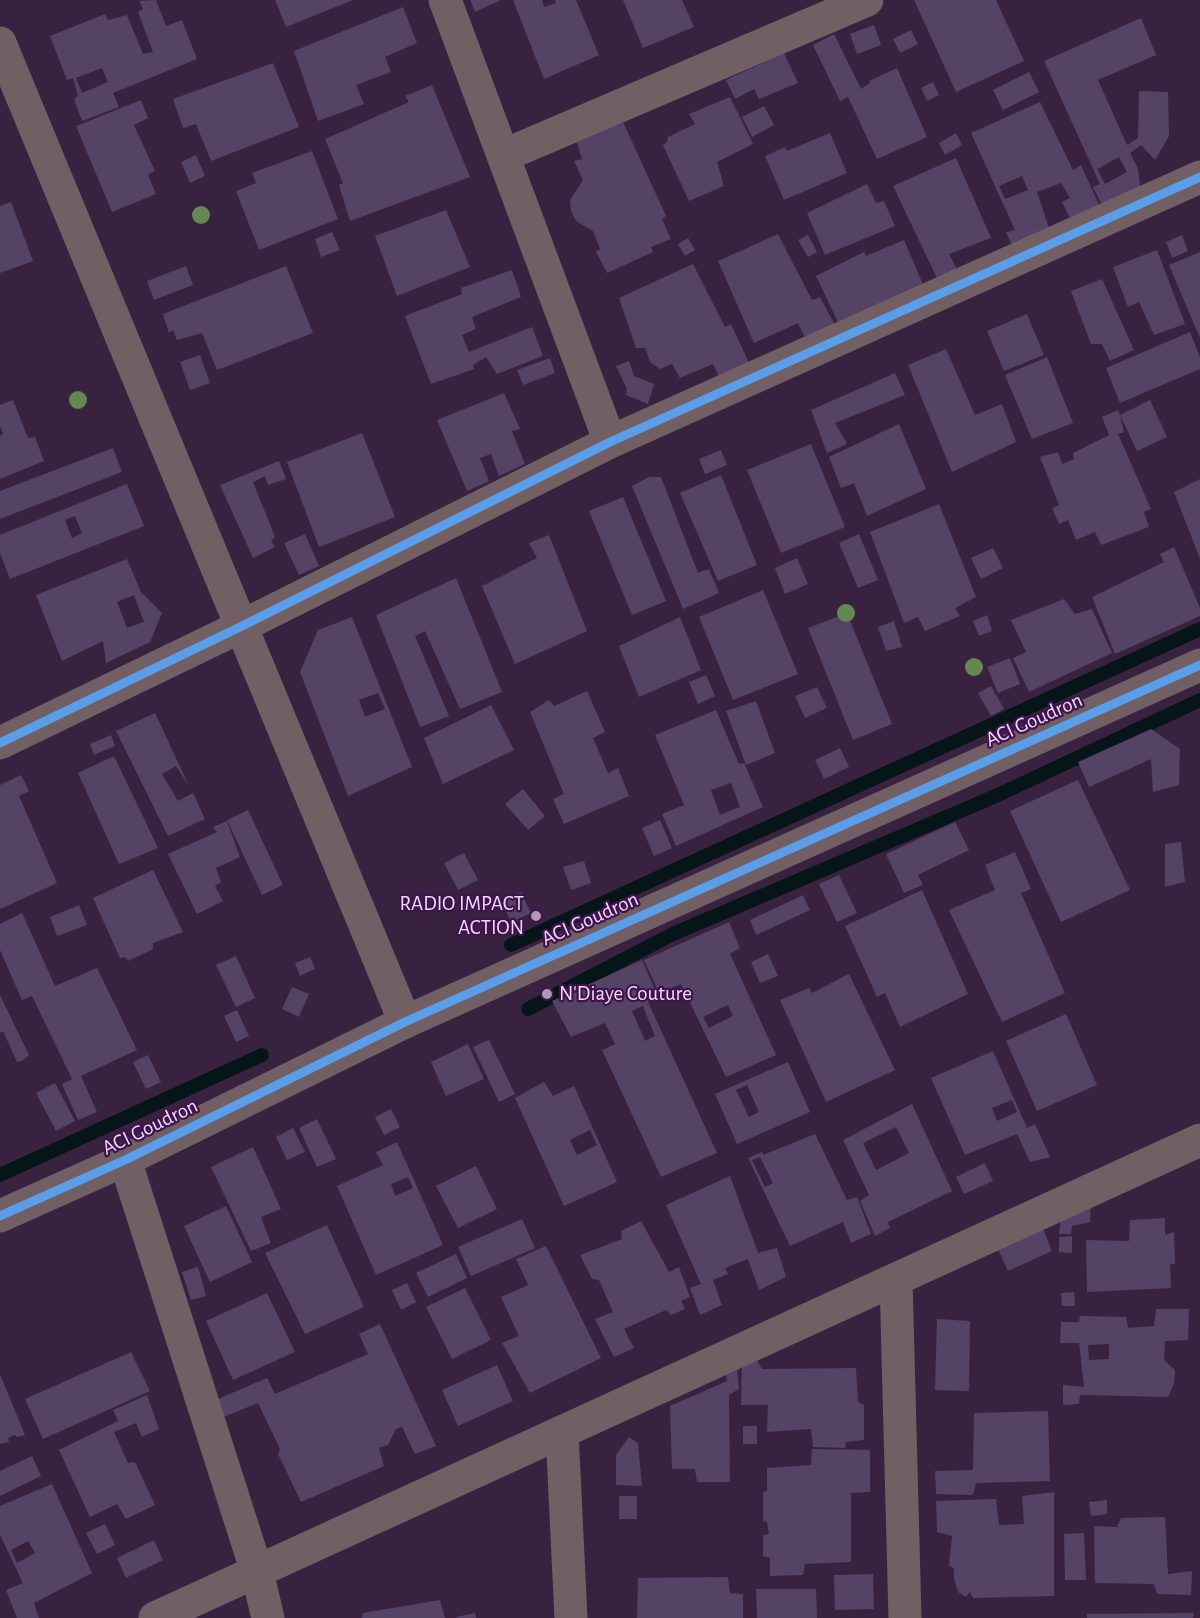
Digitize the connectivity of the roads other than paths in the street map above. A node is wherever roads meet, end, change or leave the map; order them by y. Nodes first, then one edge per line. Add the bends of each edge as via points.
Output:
1 (445, 0) edge
2 (867, 0) edge
3 (0, 43) edge
4 (505, 155) junction
5 (1200, 177) edge
6 (610, 442) junction
7 (240, 627) junction
8 (1200, 665) edge
9 (0, 743) edge
10 (405, 1022) junction
11 (1200, 1140) edge
12 (125, 1160) junction
13 (0, 1216) edge
14 (896, 1279) junction
15 (562, 1431) junction
16 (257, 1572) junction
17 (155, 1618) edge
18 (268, 1618) edge
19 (571, 1618) edge
20 (905, 1618) edge

1 - 4 street
2 - 4 street
3 - 7 street
4 - 6 street
5 - 6 street
6 - 7 street
7 - 9 street
7 - 10 street
8 - 10 street, ACI Goudron
10 - 12 street, ACI Goudron
11 - 14 street
12 - 13 street, ACI Goudron
12 - 16 street
14 - 15 street
14 - 20 street
15 - 16 street
15 - 19 street
16 - 17 street
16 - 18 street

